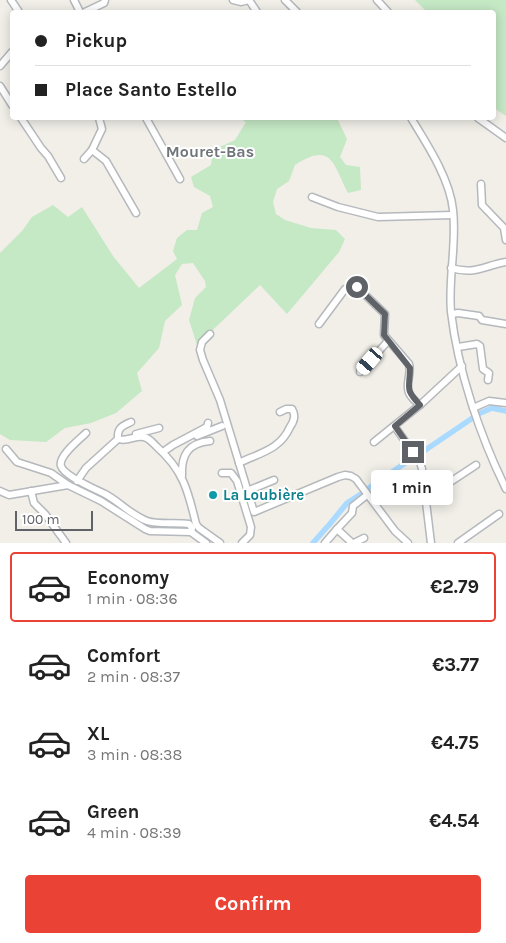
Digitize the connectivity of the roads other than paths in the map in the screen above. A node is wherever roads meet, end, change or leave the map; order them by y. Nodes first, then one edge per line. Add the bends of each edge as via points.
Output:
1 (105, 0) edge
2 (233, 0) edge
3 (249, 0) edge
4 (285, 0) edge
5 (377, 0) edge
6 (90, 10) edge
7 (295, 10) edge
8 (386, 10) edge
9 (10, 56) edge
10 (0, 66) edge
11 (0, 86) edge
12 (10, 102) edge
13 (22, 120) edge
14 (99, 120) edge
15 (147, 120) edge
16 (415, 120) edge
17 (481, 120) edge
18 (506, 138) edge
19 (92, 150) junction
20 (84, 159) dead end
21 (61, 178) dead end
22 (180, 179) dead end
23 (481, 184) dead end
24 (312, 197) dead end
25 (136, 213) dead end
26 (453, 216) junction
27 (506, 240) edge
28 (506, 262) edge
29 (451, 268) junction
30 (452, 314) junction
31 (318, 324) dead end
32 (506, 324) edge
33 (210, 334) dead end
34 (388, 341) junction
35 (458, 347) junction
36 (462, 366) junction
37 (360, 372) dead end
38 (488, 380) dead end
39 (506, 403) edge
40 (420, 405) junction
41 (474, 410) junction
42 (280, 412) dead end
43 (131, 422) dead end
44 (208, 423) dead end
45 (222, 426) dead end
46 (395, 426) junction
47 (159, 428) dead end
48 (86, 433) dead end
49 (195, 433) junction
50 (118, 439) junction
51 (210, 441) dead end
52 (374, 442) dead end
53 (6, 449) dead end
54 (163, 452) junction
55 (238, 463) junction
56 (476, 465) dead end
57 (222, 474) dead end
58 (182, 477) junction
59 (274, 480) dead end
60 (77, 481) junction
61 (68, 486) junction
62 (506, 489) edge
63 (31, 490) junction
64 (0, 491) edge
65 (365, 492) junction
66 (248, 493) junction
67 (426, 498) junction
68 (499, 514) dead end
69 (337, 530) junction
70 (191, 532) junction
71 (364, 538) dead end
72 (66, 543) edge
73 (206, 543) edge
74 (220, 543) edge
75 (242, 543) edge
76 (325, 543) edge
77 (353, 543) edge
78 (408, 543) edge
79 (431, 543) edge
80 (458, 543) edge

1 - 6 street
2 - 3 street
4 - 7 street
5 - 8 street
9 - 10 street
11 - 12 street
13 - 21 street
14 - 19 street via 102,128
15 - 22 street
16 - 26 street via 448,188
17 - 18 street
19 - 20 street
19 - 25 street via 106,161
23 - 27 street via 482,205 504,228
24 - 26 street via 378,217
26 - 29 street
28 - 29 street via 472,272
29 - 30 street
30 - 32 street via 479,316 482,320
30 - 35 street
31 - 34 street via 345,289 357,287 385,314 384,335
33 - 55 street via 202,342 200,350 220,400
34 - 37 street
34 - 40 street via 409,364 408,390
35 - 36 street
35 - 38 street via 480,346 483,369 489,373
36 - 40 street
36 - 41 street
39 - 41 street via 489,401
40 - 46 street
41 - 62 street via 490,457
42 - 55 street via 292,409 294,415 282,441
43 - 50 street via 121,426
44 - 49 street via 207,427
45 - 49 street via 197,436
46 - 52 street
46 - 67 street via 420,462
47 - 50 street
48 - 60 street via 60,463 61,468
49 - 54 street
50 - 54 street via 146,437
50 - 60 street via 86,468
51 - 58 street via 189,449 182,462
53 - 61 street via 17,462 52,473
54 - 58 street
55 - 66 street
56 - 67 street
57 - 75 street via 231,474 237,481 251,527 250,535
58 - 74 street via 196,524
59 - 66 street
60 - 70 street via 107,495 133,514 149,521 189,524
61 - 63 street
61 - 70 street via 101,500 145,529
63 - 64 street via 9,495
63 - 72 street via 34,503
65 - 66 street via 351,476 338,477 254,512
65 - 69 street
65 - 78 street
67 - 79 street
68 - 80 street
69 - 76 street
69 - 77 street
70 - 73 street
71 - 77 street

